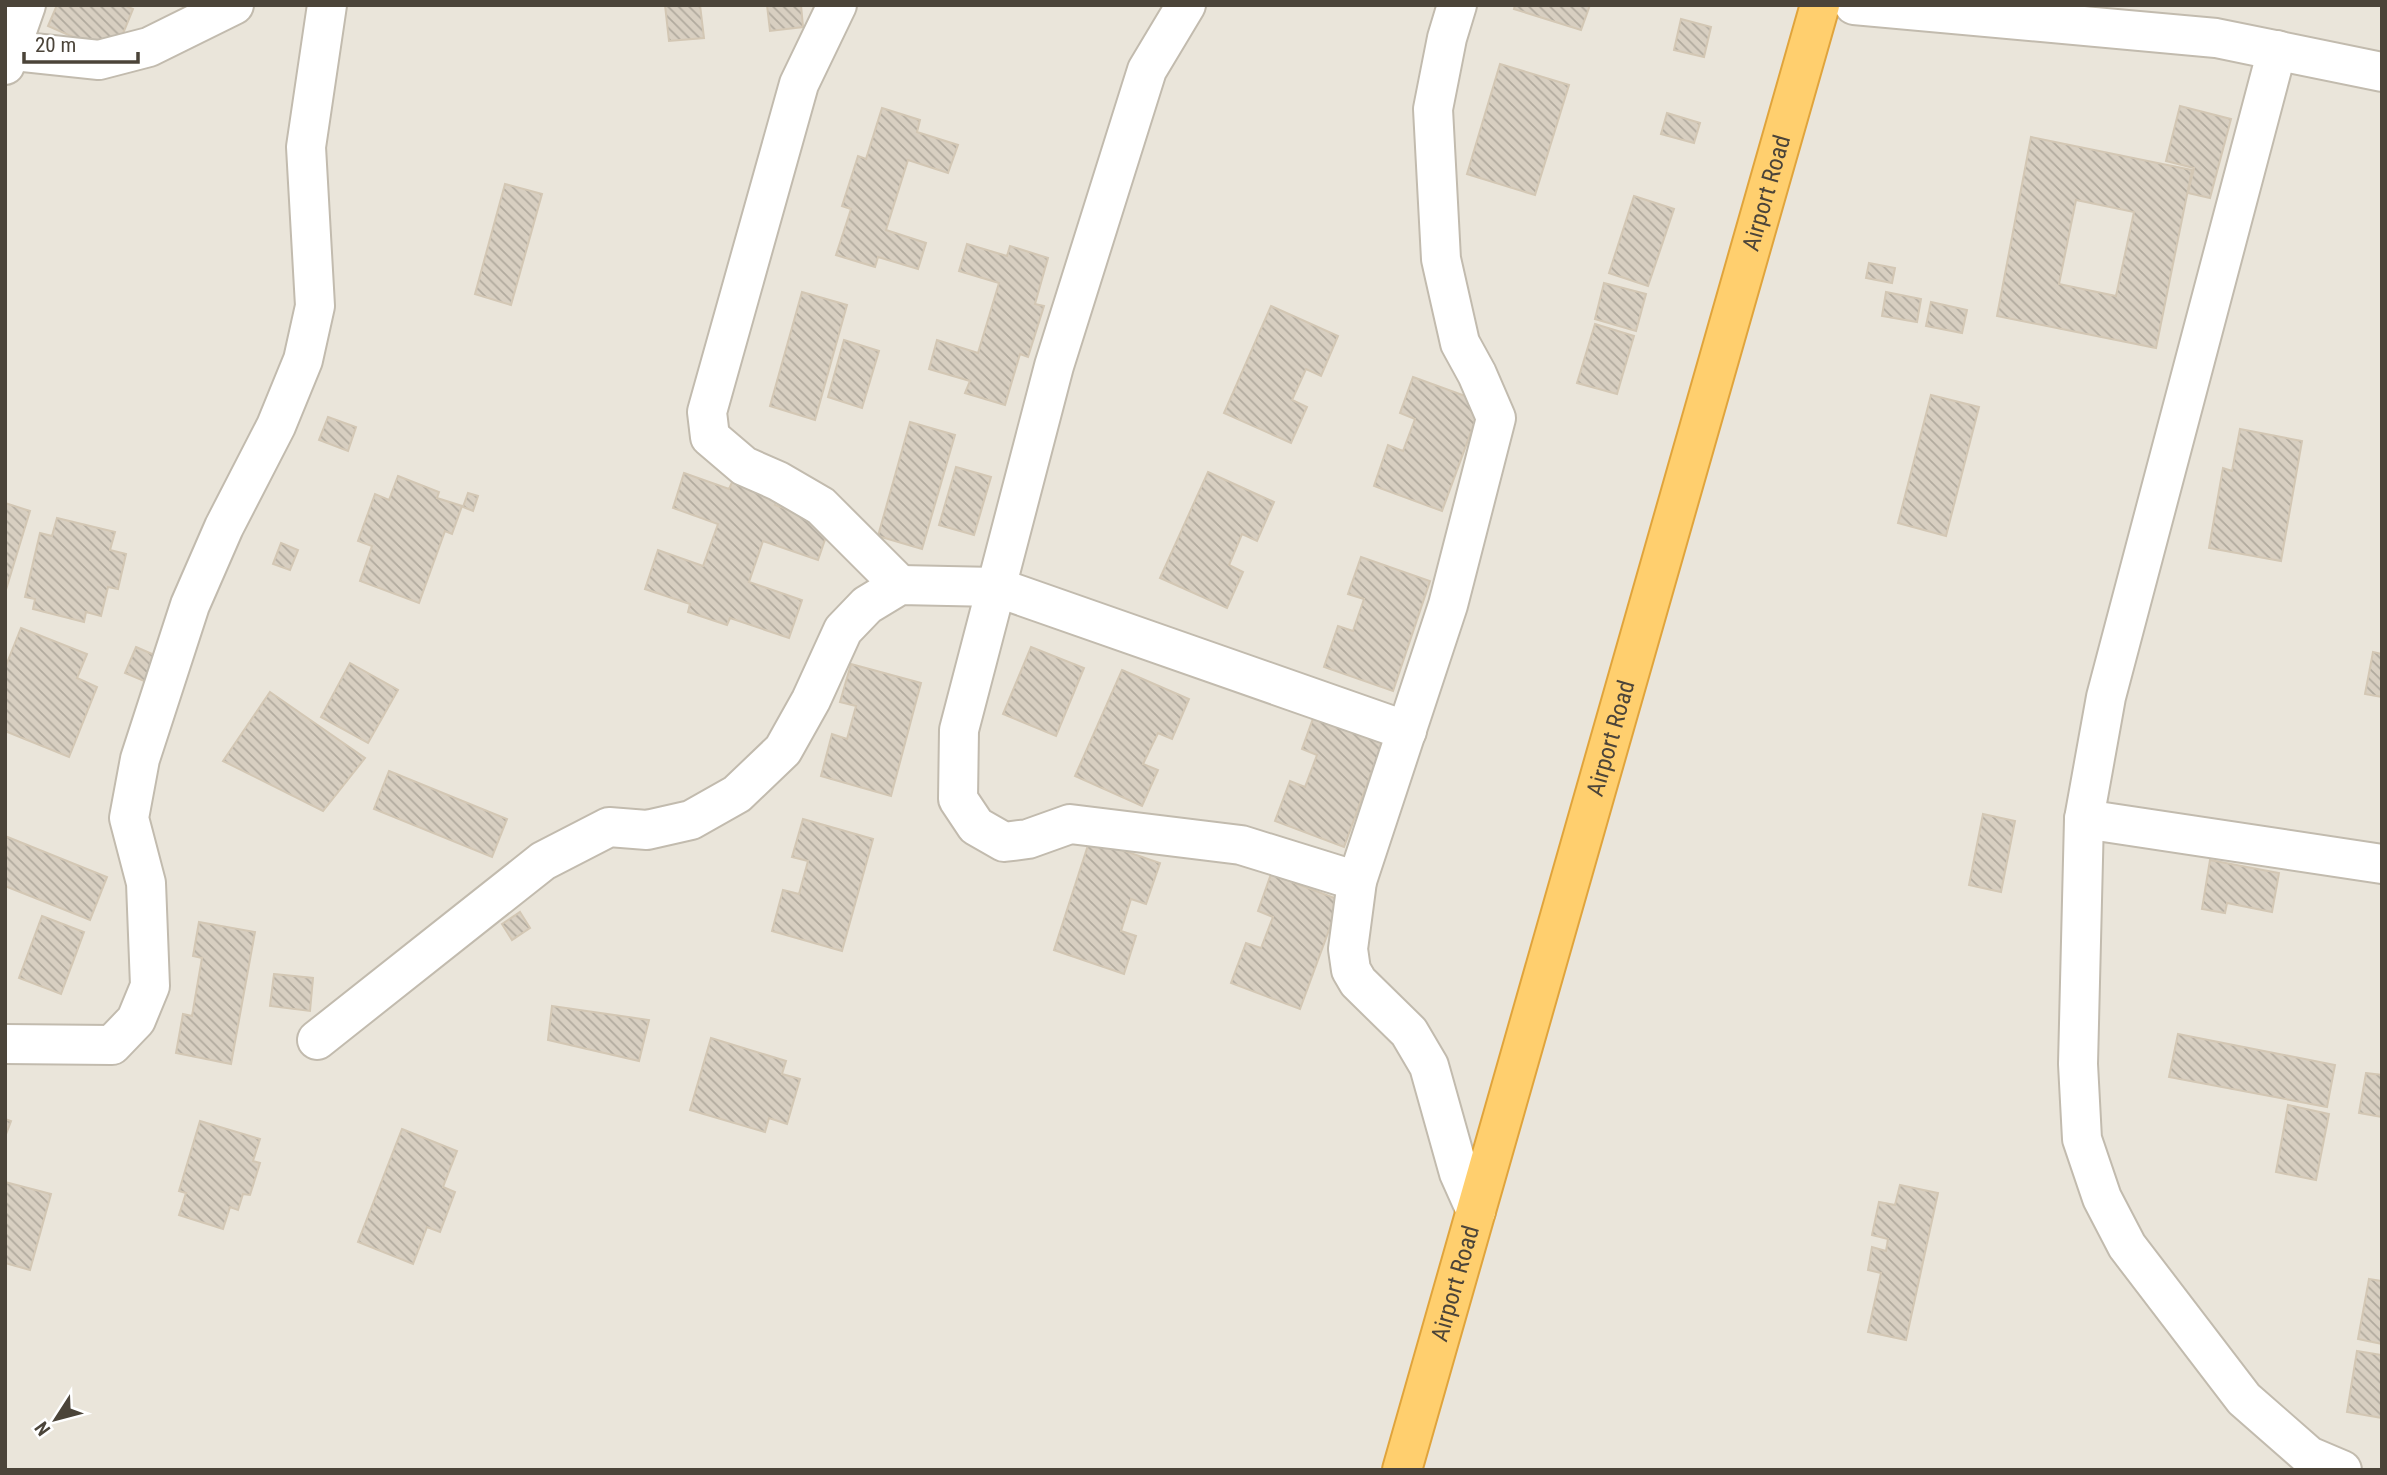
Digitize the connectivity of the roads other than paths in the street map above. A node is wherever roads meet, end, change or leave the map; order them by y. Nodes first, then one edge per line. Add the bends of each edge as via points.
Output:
1 (26, 5) edge
2 (234, 5) edge
3 (327, 5) edge
4 (837, 5) edge
5 (1186, 5) edge
6 (1457, 5) edge
7 (1820, 5) edge
8 (1854, 5) edge
9 (2221, 22) edge
10 (2277, 50) junction
11 (7, 55) edge
12 (2382, 72) edge
13 (900, 585) junction
14 (996, 587) junction
15 (1407, 731) junction
16 (2084, 819) junction
17 (2382, 864) edge
18 (1357, 881) junction
19 (317, 1040) dead end
20 (5, 1044) edge
21 (1476, 1211) junction
22 (1402, 1470) edge
23 (2342, 1470) edge

1 - 11 street
2 - 11 street via 149,47 99,60
3 - 20 street via 306,147 315,306 303,360 190,604 140,759 130,818 146,883 150,986 136,1020 112,1045
4 - 13 street via 799,84 707,411 710,437 744,466 821,506
5 - 14 street via 1147,70 1054,366
6 - 15 street via 1433,109 1441,259 1460,343 1496,418 1448,605
7 - 21 highway, Airport Road
8 - 9 street
9 - 10 street
10 - 12 street
10 - 16 street via 2106,697
13 - 14 street
13 - 19 street via 867,605 843,630 783,750 737,794 691,820 647,830 609,827 543,861
14 - 15 street
14 - 18 street via 959,730 958,799 976,825 1004,842 1070,824 1241,845
15 - 18 street
16 - 17 street
16 - 23 street via 2078,1064 2082,1139 2102,1198 2127,1246 2244,1398 2309,1456
18 - 21 street via 1348,949 1351,970 1378,1004 1409,1032 1429,1066 1459,1173
21 - 22 highway, Airport Road

